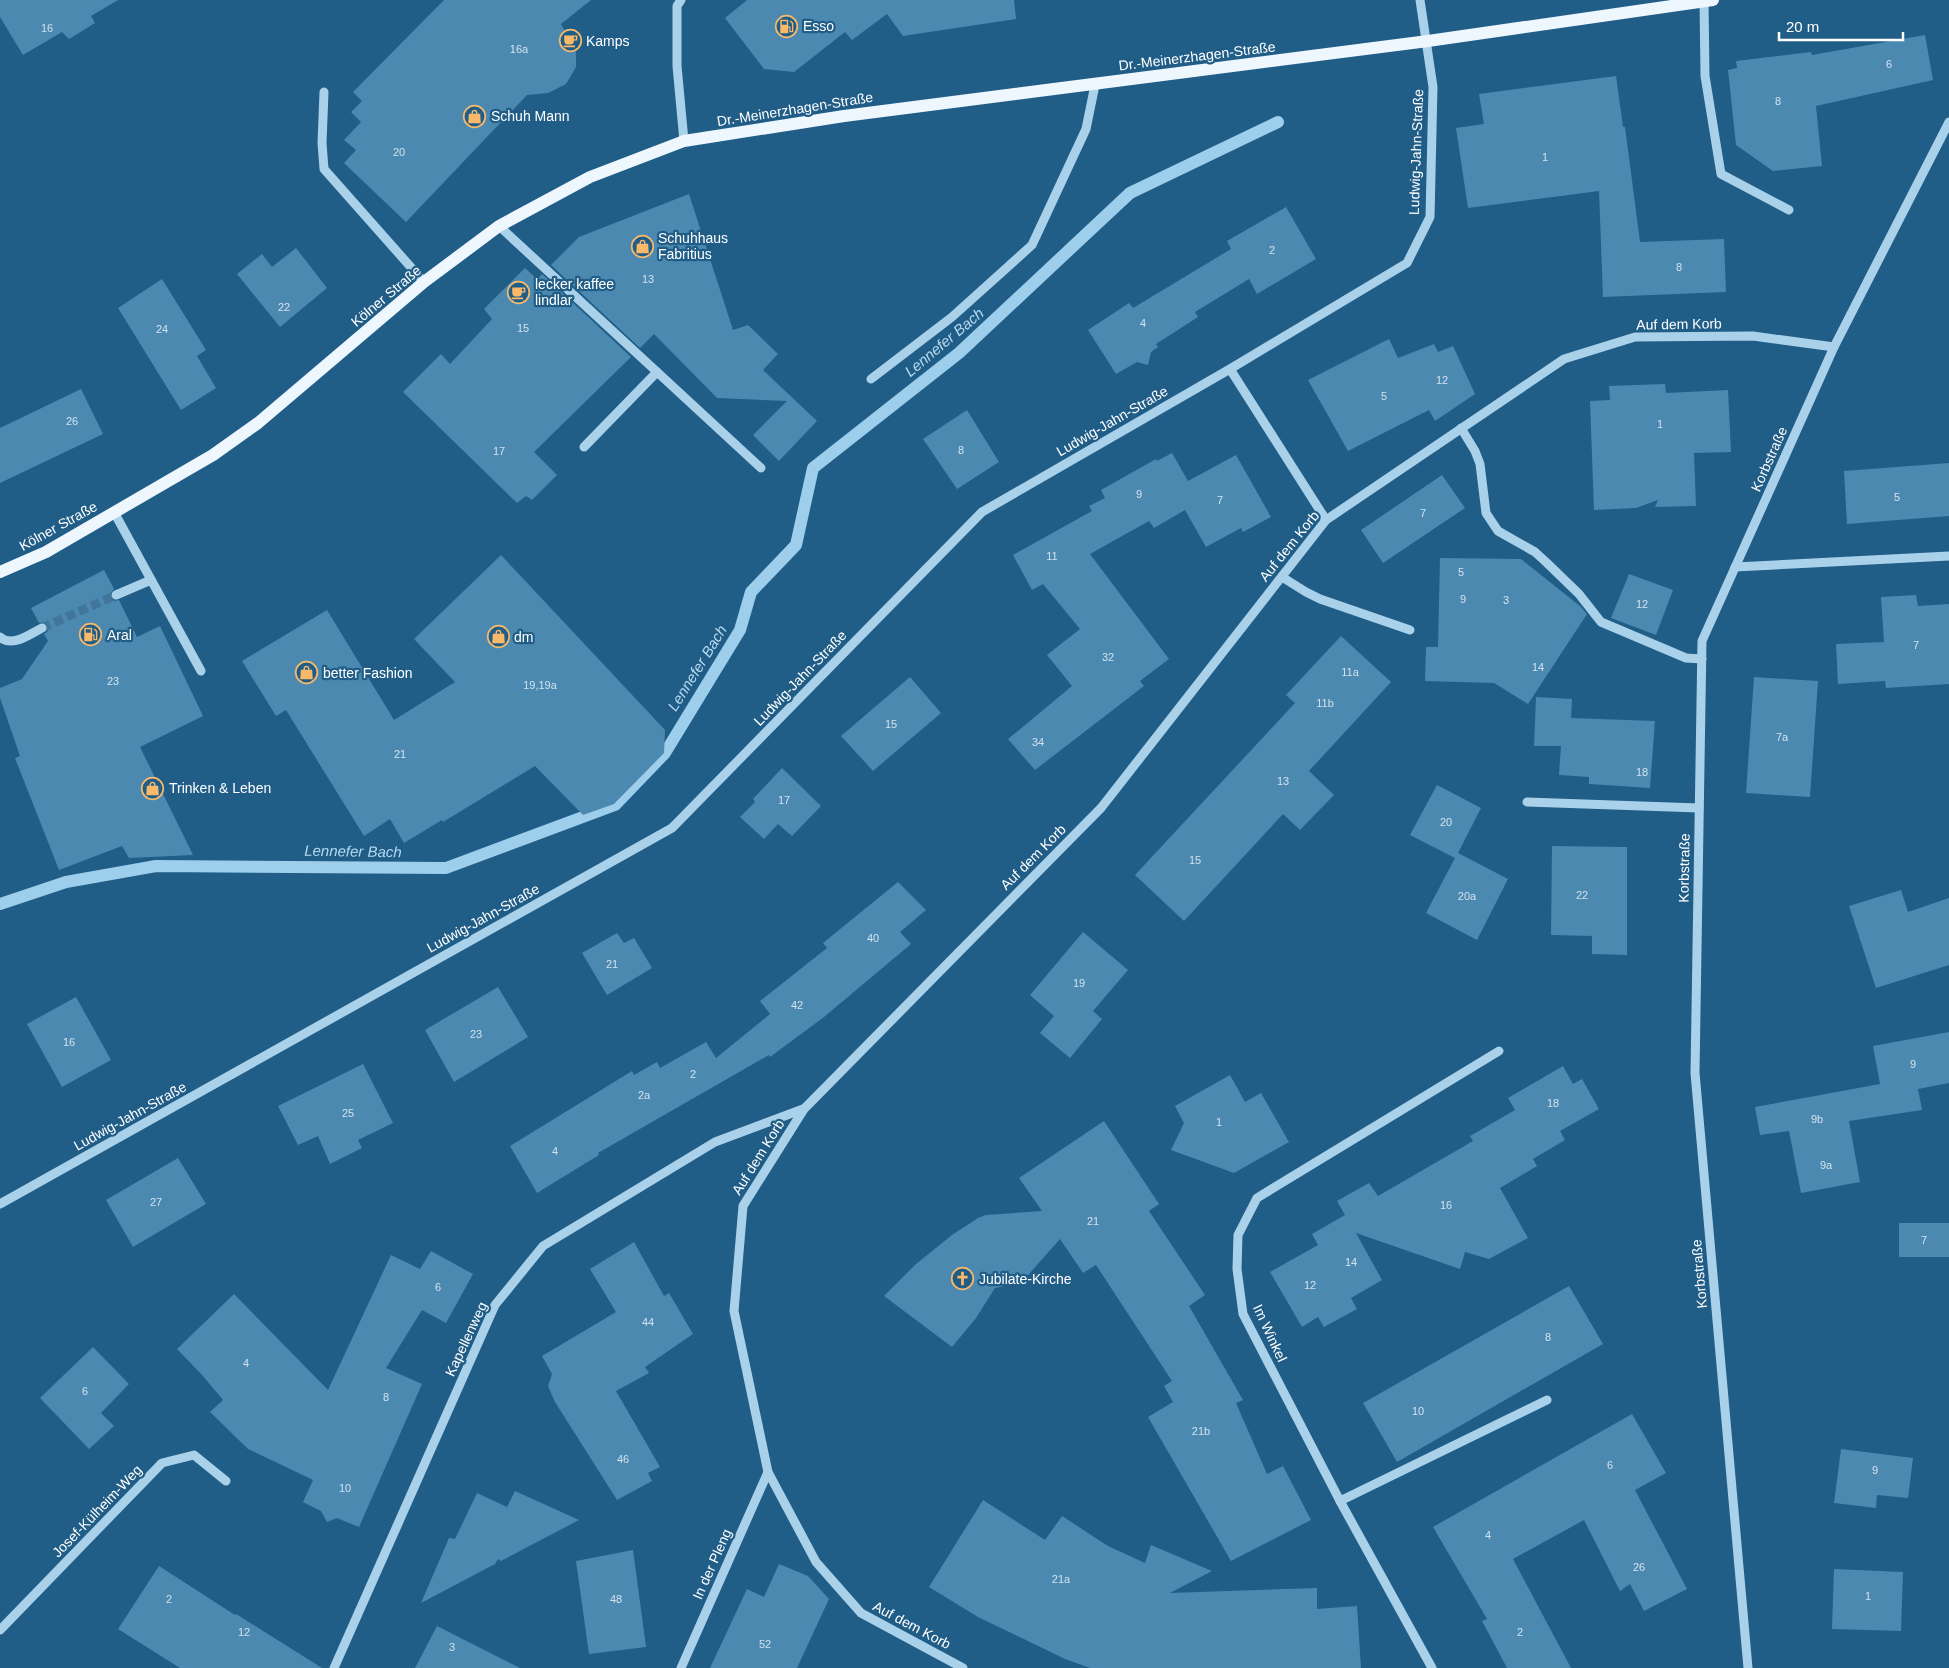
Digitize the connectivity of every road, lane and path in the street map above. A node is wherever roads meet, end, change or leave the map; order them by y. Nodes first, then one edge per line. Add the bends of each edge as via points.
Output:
1 (681, 0) edge
2 (1420, 0) edge
3 (1708, 1) edge
4 (1428, 41) junction
5 (1095, 85) junction
6 (324, 92) dead end
7 (1949, 122) edge
8 (684, 141) junction
9 (1789, 210) dead end
10 (499, 226) junction
11 (424, 282) junction
12 (1834, 347) junction
13 (1230, 369) junction
14 (657, 372) junction
15 (871, 379) dead end
16 (1462, 428) junction
17 (584, 447) dead end
18 (761, 468) dead end
19 (114, 512) junction
20 (1326, 520) junction
21 (1949, 556) edge
22 (1735, 567) junction
23 (0, 572) edge
24 (1282, 577) junction
25 (151, 580) junction
26 (116, 595) tunnel mouth
27 (42, 628) tunnel mouth
28 (1410, 630) dead end
29 (0, 637) edge
30 (1702, 659) junction
31 (201, 671) dead end
32 (1527, 802) dead end
33 (1699, 808) junction
34 (1499, 1051) dead end
35 (804, 1109) junction
36 (0, 1204) edge
37 (1547, 1400) dead end
38 (768, 1472) junction
39 (226, 1481) dead end
40 (1340, 1501) junction
41 (0, 1630) edge
42 (334, 1668) edge
43 (681, 1668) edge
44 (963, 1668) edge
45 (1432, 1668) edge
46 (1748, 1668) edge

1 - 8 street via 677,6 677,66
2 - 4 street, Ludwig-Jahn-Straße
3 - 4 main road, Dr.-Meinerzhagen-Straße
3 - 9 street via 1705,76 1721,174
4 - 5 main road, Dr.-Meinerzhagen-Straße
4 - 13 street, Ludwig-Jahn-Straße via 1433,87 1430,217 1407,263
5 - 8 main road, Dr.-Meinerzhagen-Straße via 844,116
5 - 15 street via 1086,129 1032,246 952,317
6 - 11 street via 324,169
7 - 12 street, Korbstraße
8 - 10 main road, Kölner Straße via 590,177
10 - 11 main road, Kölner Straße
10 - 14 street
11 - 19 main road, Kölner Straße via 258,424
12 - 16 street, Auf dem Korb via 1754,336 1635,337 1564,359
12 - 22 street, Korbstraße
13 - 20 street
13 - 36 street, Ludwig-Jahn-Straße via 982,512 672,828
14 - 17 street
14 - 18 street
16 - 20 street, Auf dem Korb
16 - 30 street via 1480,464 1486,513 1498,531 1535,552 1601,622 1686,658
19 - 23 main road, Kölner Straße via 46,552
19 - 25 street
20 - 24 street, Auf dem Korb
21 - 22 street
22 - 30 street, Korbstraße via 1702,642
24 - 28 street via 1320,599
24 - 35 street, Auf dem Korb via 1101,808
25 - 26 street
25 - 31 street
27 - 29 street via 14,642
30 - 33 street, Korbstraße
32 - 33 street
33 - 46 street, Korbstraße via 1695,1073
34 - 40 street, Im Winkel via 1257,1198 1238,1235 1237,1269 1243,1314
35 - 38 street, Auf dem Korb via 743,1206 734,1311
35 - 42 street, Kapellenweg via 715,1142 543,1246 495,1305
37 - 40 street
38 - 43 street, In der Pleng
38 - 44 street, Auf dem Korb via 816,1562 861,1613
39 - 41 street, Josef-Külheim-Weg via 194,1455 162,1463
40 - 45 street, Im Winkel

